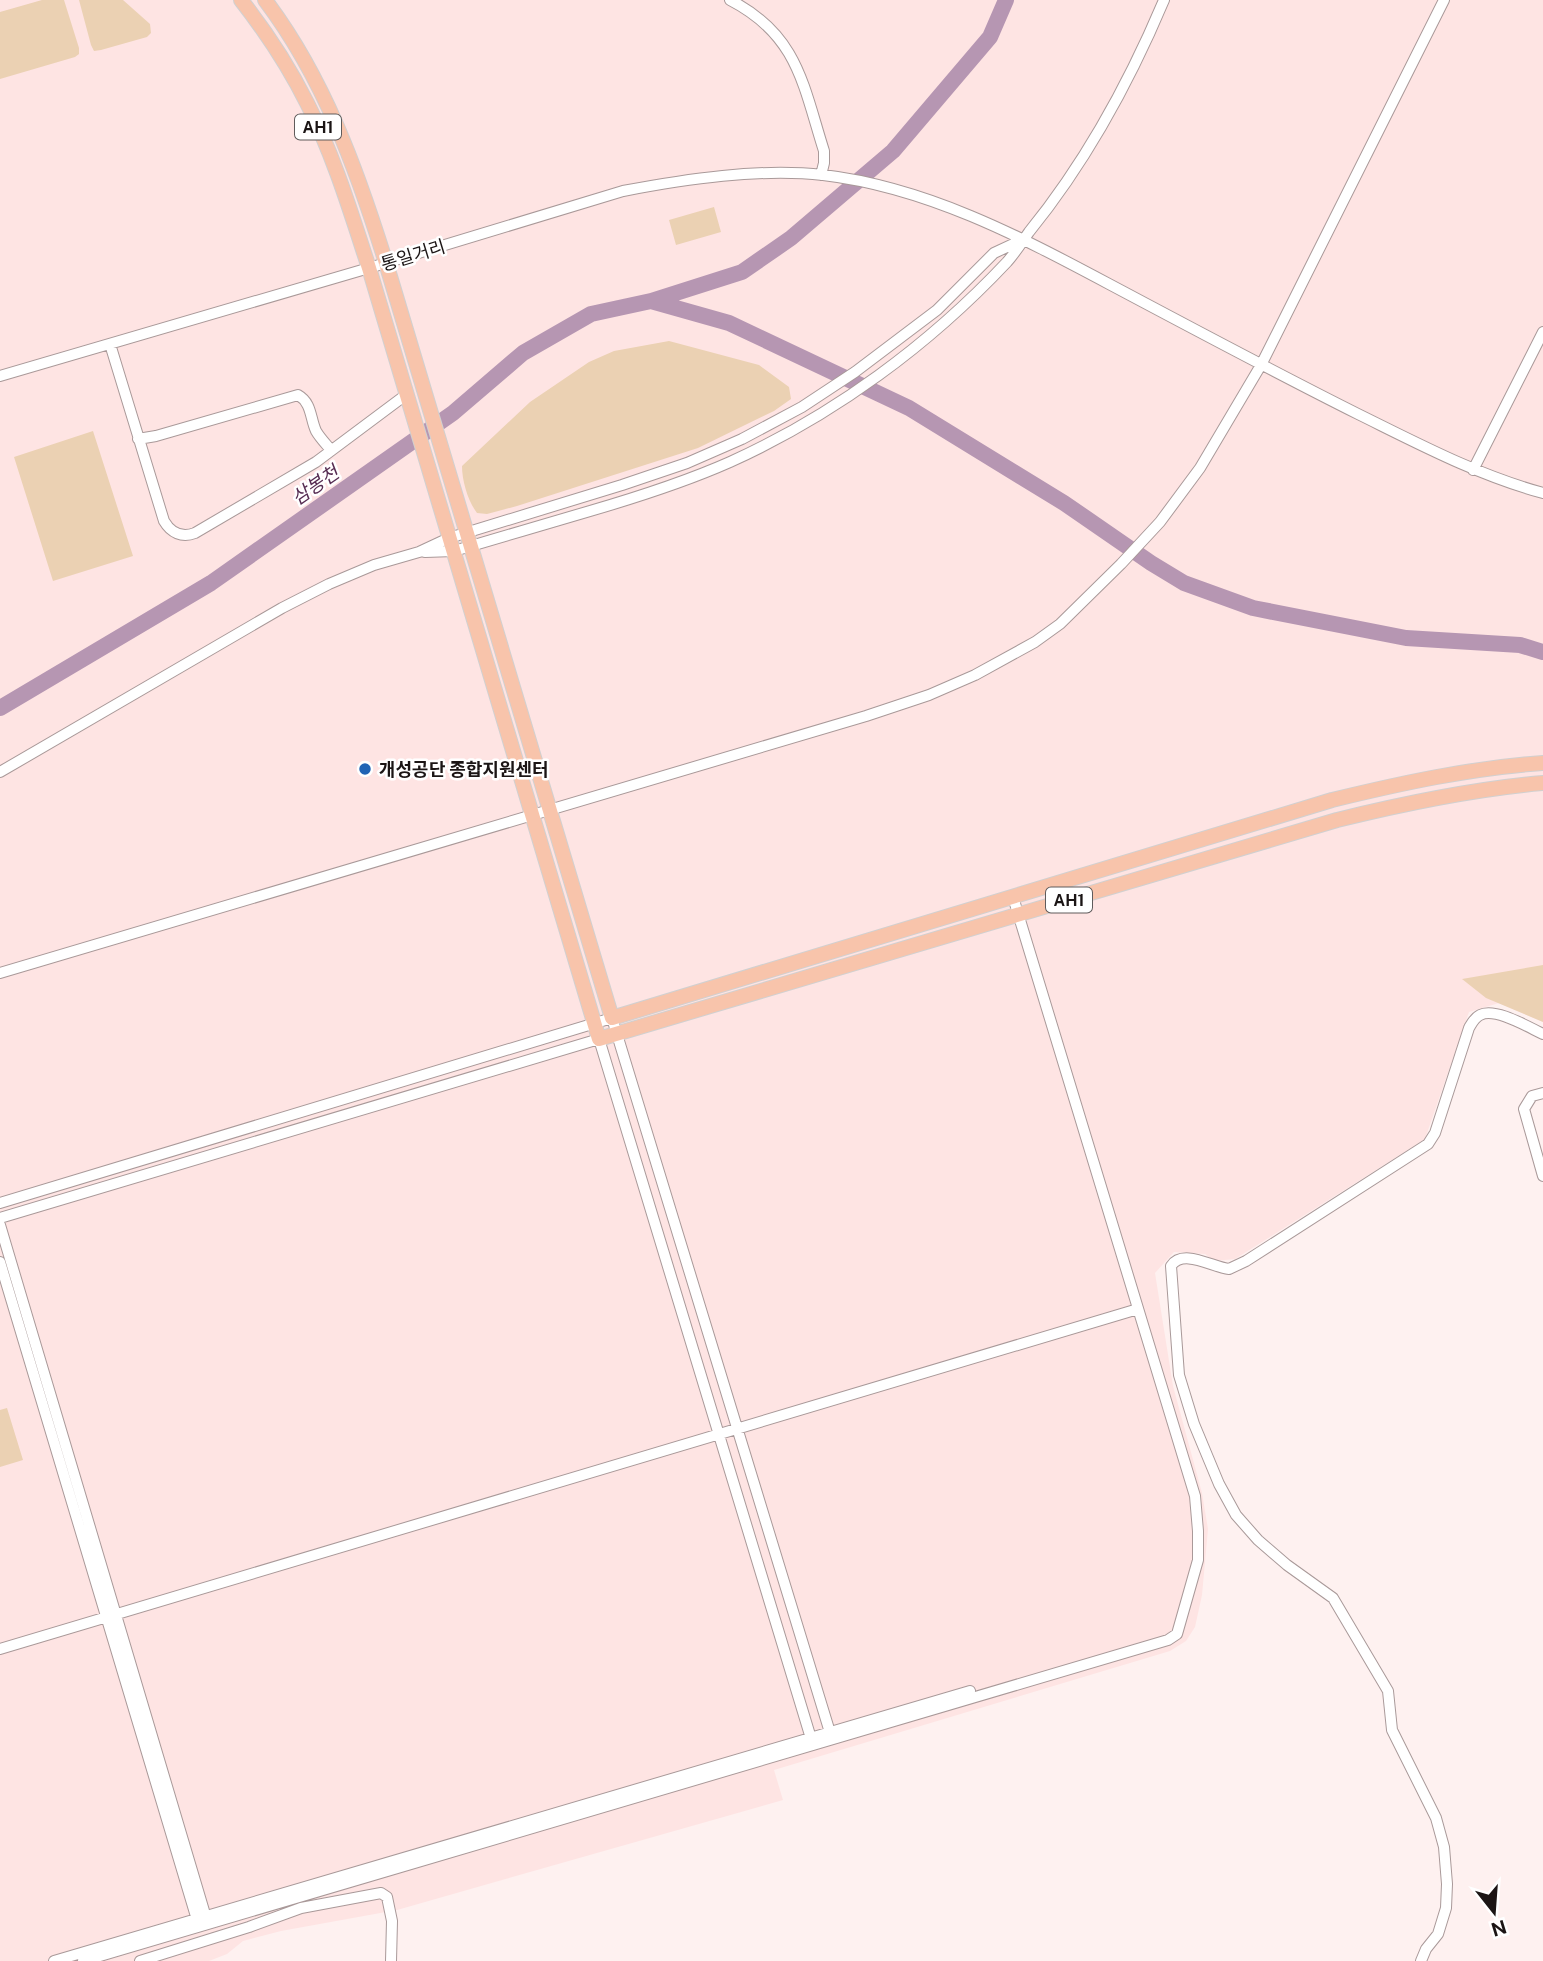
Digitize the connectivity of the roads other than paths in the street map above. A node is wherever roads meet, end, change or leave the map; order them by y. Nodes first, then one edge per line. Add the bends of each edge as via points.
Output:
1 (240, 0) edge
2 (265, 0) edge
3 (730, 0) edge
4 (1164, 0) edge
5 (1444, 0) edge
6 (826, 176) junction
7 (1024, 239) junction
8 (386, 263) junction
9 (369, 268) junction
10 (1543, 332) edge
11 (110, 344) junction
12 (1261, 365) junction
13 (0, 376) edge
14 (407, 394) junction
15 (138, 439) junction
16 (331, 450) junction
17 (1473, 470) junction
18 (1543, 493) edge
19 (469, 539) junction
20 (451, 545) junction
21 (1543, 763) edge
22 (0, 772) edge
23 (1543, 783) edge
24 (550, 810) junction
25 (532, 815) junction
26 (1013, 897) junction
27 (1019, 915) junction
28 (0, 972) edge
29 (612, 1018) junction
30 (594, 1023) junction
31 (617, 1034) junction
32 (1543, 1034) edge
33 (599, 1039) junction
34 (1543, 1093) edge
35 (1543, 1176) edge
36 (0, 1203) edge
37 (0, 1219) edge
38 (0, 1225) edge
39 (0, 1262) edge
40 (1138, 1309) junction
41 (737, 1428) junction
42 (719, 1435) junction
43 (111, 1615) junction
44 (1183, 1619) junction
45 (0, 1649) edge
46 (831, 1736) junction
47 (812, 1742) junction
48 (202, 1921) junction
49 (54, 1961) edge
50 (83, 1961) edge
51 (140, 1961) edge
52 (391, 1961) edge
53 (1421, 1961) edge

1 - 9 main road, AH1 via 276,49 307,104
2 - 8 main road, AH1 via 328,104
3 - 6 street via 768,25 790,53 824,151
4 - 7 street via 1096,139
5 - 12 street
6 - 7 street, 통일거리 via 932,201
6 - 8 street, 통일거리 via 739,175 623,191
7 - 12 street, 통일거리
7 - 19 street via 994,253 937,310 855,372 742,439 687,463
7 - 19 street via 947,323 808,421 697,476 627,500
8 - 9 street, 통일거리
8 - 19 main road, AH1
9 - 11 street, 통일거리
9 - 14 main road, AH1
10 - 17 street
11 - 13 street, 통일거리
11 - 15 street
12 - 17 street, 통일거리
12 - 24 street via 1200,468 1140,545 1060,624 1001,662 929,695 866,716
14 - 16 street
14 - 20 main road, AH1
15 - 16 street via 298,395 308,404 315,429
15 - 16 street via 164,521 174,532 188,536
17 - 18 street, 통일거리
19 - 20 street
19 - 24 main road, AH1
20 - 22 street via 374,565 328,584
20 - 25 main road, AH1
21 - 26 main road, AH1 via 1404,782 1332,800
23 - 27 main road, AH1 via 1476,790 1337,820
24 - 25 street
24 - 29 main road, AH1
25 - 28 street
25 - 30 main road, AH1
26 - 27 street
26 - 29 main road, AH1
27 - 31 main road, AH1
27 - 40 street
29 - 30 street
29 - 31 street
30 - 33 main road, AH1
30 - 36 street
31 - 33 main road, AH1
31 - 41 street
32 - 53 street via 1494,1013 1476,1017 1429,1144 1246,1261 1229,1269 1201,1260 1180,1259 1171,1266 1180,1376 1219,1484 1236,1515 1258,1540 1332,1598 1388,1691 1392,1730 1436,1818 1444,1847 1446,1908 1438,1934
33 - 37 street
33 - 42 street
34 - 35 street via 1532,1096 1524,1109
38 - 43 street
39 - 43 street
40 - 41 street
40 - 44 street via 1195,1496 1198,1560
41 - 42 street
41 - 46 street
42 - 43 street
42 - 47 street
43 - 45 street
43 - 48 street
44 - 46 street via 1166,1633
44 - 46 street via 1177,1634 1168,1640
46 - 47 street
47 - 48 street
48 - 49 street
48 - 50 street
51 - 52 street via 301,1908 381,1893 387,1898 392,1920

